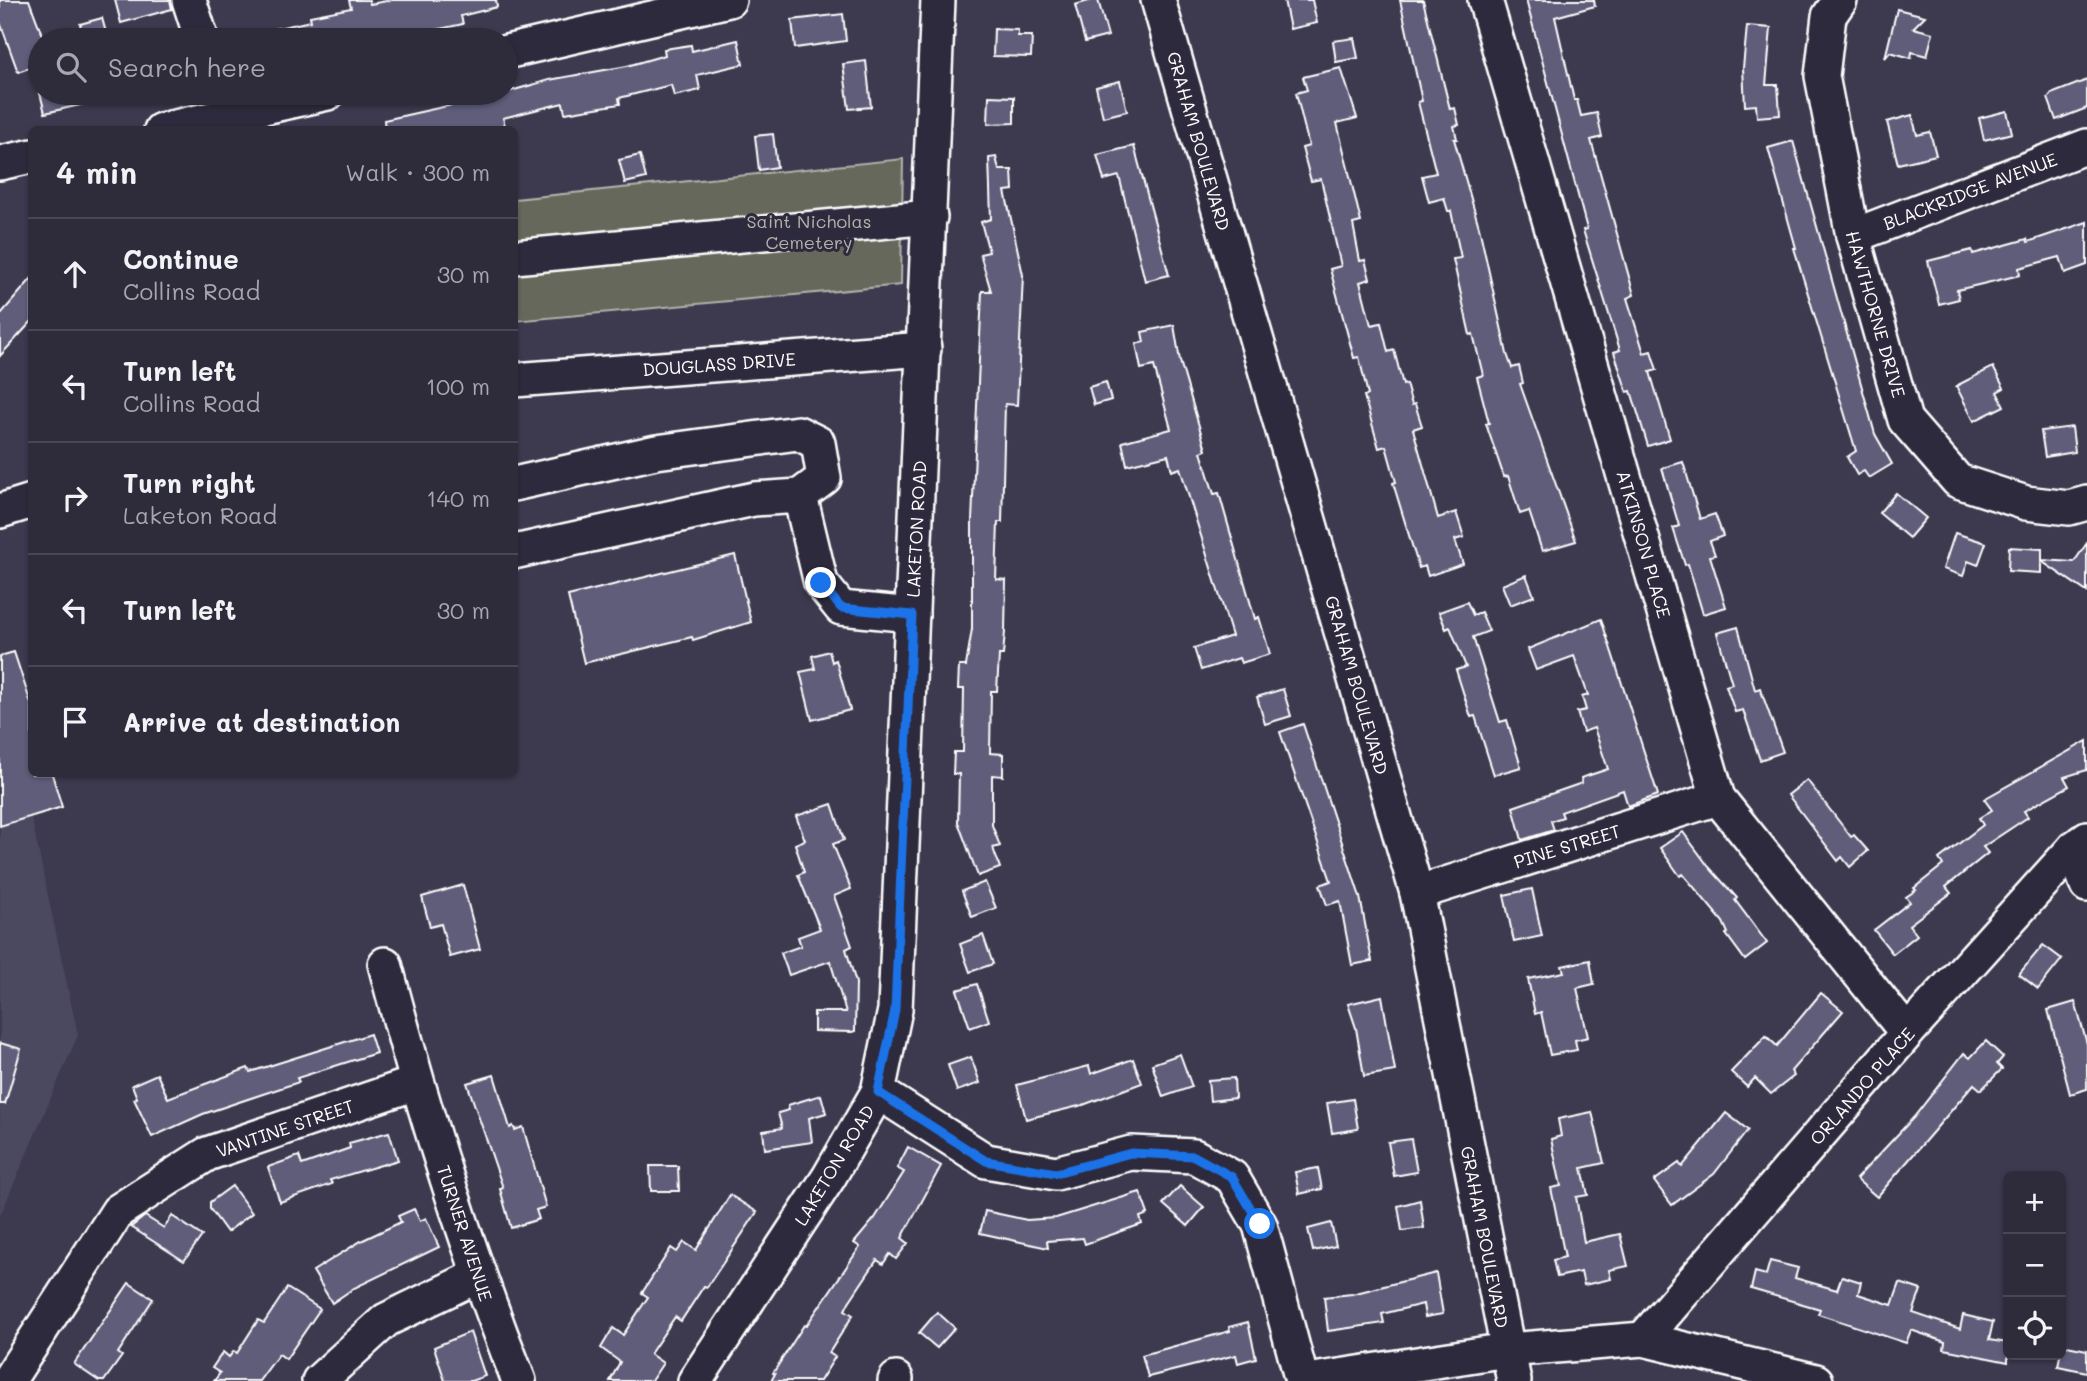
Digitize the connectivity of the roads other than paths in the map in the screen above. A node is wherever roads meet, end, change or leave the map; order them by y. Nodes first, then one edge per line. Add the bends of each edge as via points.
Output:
1 (189, 0) edge
2 (729, 0) edge
3 (938, 0) edge
4 (1158, 0) edge
5 (1485, 0) edge
6 (1840, 0) edge
7 (198, 28) edge
8 (518, 49) edge
9 (221, 105) edge
10 (171, 126) edge
11 (2087, 146) edge
12 (28, 157) edge
13 (0, 163) edge
14 (930, 217) junction
15 (1853, 236) junction
16 (518, 257) edge
17 (924, 349) junction
18 (518, 380) edge
19 (518, 483) edge
20 (800, 496) junction
21 (28, 502) edge
22 (2087, 503) edge
23 (0, 511) edge
24 (518, 551) edge
25 (912, 615) junction
26 (1718, 798) junction
27 (2081, 843) edge
28 (2087, 885) edge
29 (1417, 893) junction
30 (385, 964) dead end
31 (1907, 1033) junction
32 (416, 1083) junction
33 (878, 1092) junction
34 (477, 1276) junction
35 (1643, 1339) junction
36 (1510, 1366) edge
37 (8, 1381) edge
38 (319, 1381) edge
39 (519, 1381) edge
40 (695, 1381) edge
41 (1304, 1381) edge
42 (1816, 1381) edge

1 - 7 street
2 - 8 street
3 - 14 street, LAKETON ROAD
4 - 29 street, GRAHAM BOULEVARD
5 - 26 street, ATKINSON PLACE
6 - 15 street, HAWTHORNE DRIVE via 1829,16 1822,76
9 - 10 street
11 - 15 street, BLACKRIDGE AVENUE
12 - 13 street
14 - 16 street
14 - 17 street, LAKETON ROAD
15 - 22 street, HAWTHORNE DRIVE via 1906,420 1958,481 2026,503 2069,508
17 - 18 street, DOUGLASS DRIVE
17 - 25 street, LAKETON ROAD
19 - 20 street via 656,452 799,433 818,443 824,478
20 - 24 street via 754,499
20 - 25 street via 821,583 841,608
21 - 23 street
25 - 33 street, LAKETON ROAD via 895,1010
26 - 29 street, PINE STREET
26 - 31 street, ATKINSON PLACE
27 - 28 street
27 - 31 street, ORLANDO PLACE
29 - 36 street, GRAHAM BOULEVARD
30 - 32 street, TURNER AVENUE
31 - 35 street, ORLANDO PLACE
32 - 34 street, TURNER AVENUE
32 - 37 street, VANTINE STREET via 207,1154 118,1211
33 - 40 street, LAKETON ROAD via 829,1177
33 - 41 street via 986,1161 1056,1173 1131,1153 1194,1156 1232,1177 1260,1224
34 - 38 street via 386,1321
34 - 39 street, TURNER AVENUE
35 - 36 street
35 - 42 street
36 - 41 street

